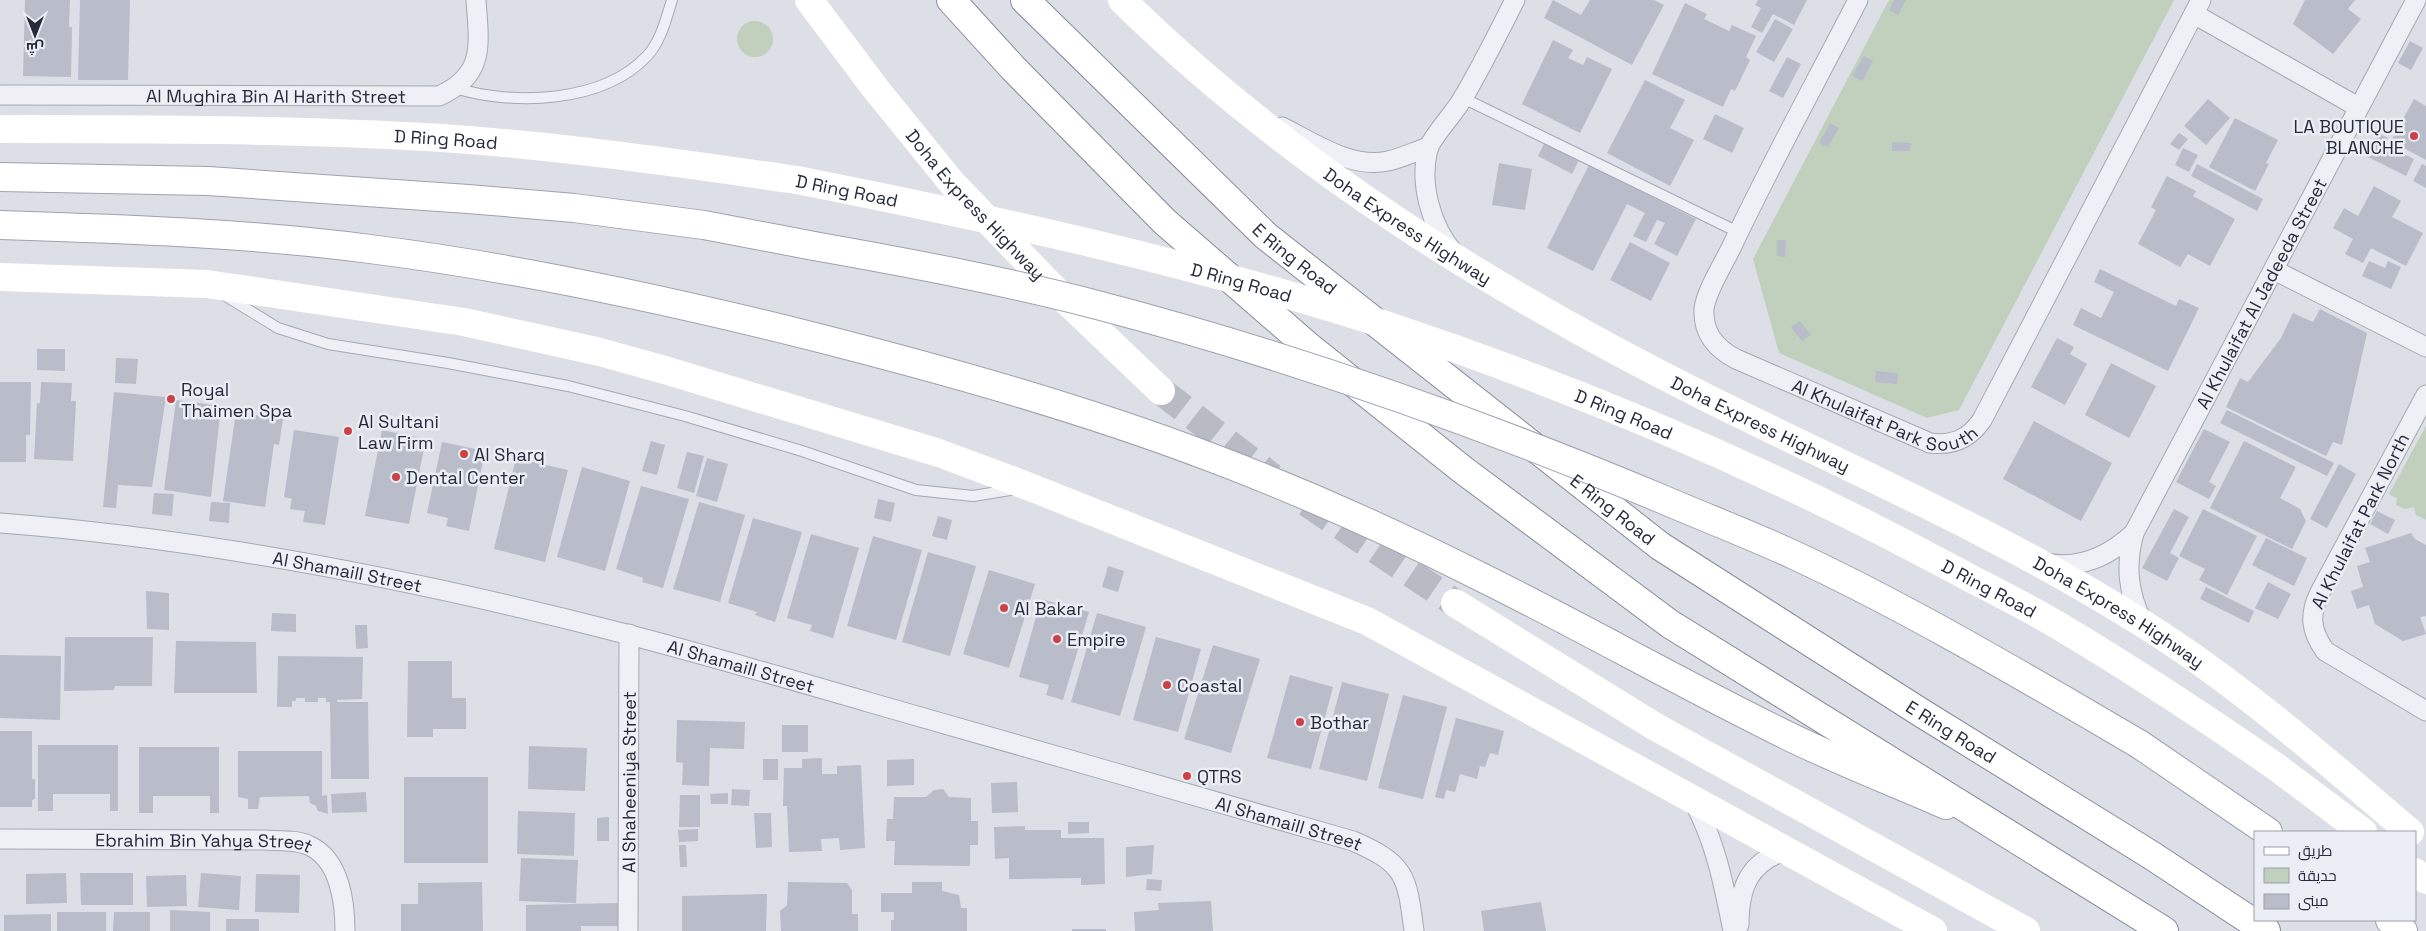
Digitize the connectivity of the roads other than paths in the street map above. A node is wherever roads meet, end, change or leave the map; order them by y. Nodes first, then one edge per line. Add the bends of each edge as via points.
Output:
1 (476, 0) edge
2 (672, 0) edge
3 (809, 0) edge
4 (951, 0) edge
5 (1026, 0) edge
6 (1122, 0) edge
7 (1515, 0) edge
8 (1858, 0) edge
9 (2416, 0) edge
10 (2198, 7) edge
11 (456, 88) junction
12 (0, 95) edge
13 (1463, 98) junction
14 (1241, 106) junction
15 (2358, 108) junction
16 (0, 129) edge
17 (1429, 146) junction
18 (0, 177) edge
19 (0, 225) edge
20 (1738, 232) junction
21 (1466, 265) junction
22 (2274, 270) junction
23 (0, 277) edge
24 (207, 284) junction
25 (2426, 347) edge
26 (1161, 391) tunnel mouth
27 (2426, 395) edge
28 (1030, 487) junction
29 (0, 523) edge
30 (2134, 533) junction
31 (2034, 561) junction
32 (1455, 603) tunnel mouth
33 (2143, 623) junction
34 (629, 634) junction
35 (2426, 711) edge
36 (1694, 802) junction
37 (1993, 826) junction
38 (2267, 831) edge
39 (2362, 831) edge
40 (2409, 831) edge
41 (2416, 837) edge
42 (0, 839) edge
43 (2426, 846) edge
44 (1787, 850) junction
45 (2391, 921) edge
46 (345, 931) edge
47 (628, 931) edge
48 (1414, 931) edge
49 (1733, 931) edge
50 (1739, 931) edge
51 (1933, 931) edge
52 (2026, 931) edge
53 (2164, 931) edge
54 (2266, 931) edge
55 (2403, 931) edge

1 - 11 street via 477,59 468,76
2 - 11 lane via 660,36 648,56 602,86 540,98 482,95
3 - 26 main road, Doha Express Highway via 952,184 1052,287
4 - 37 main road via 1013,68 1165,222 1309,348 1455,464 1670,624
5 - 54 main road, E Ring Road via 1266,236 1660,546
6 - 14 main road, Doha Express Highway
7 - 13 street
8 - 20 street, Al Khulaifat Park South
9 - 15 street, Al Khulaifat Al Jadeeda Street
10 - 15 street, Al Khulaifat Park South
10 - 20 street, Al Khulaifat Park South via 1982,420 1965,438 1954,443 1930,443 1721,351 1710,339 1704,323 1704,306
11 - 12 street, Al Mughira Bin Al Harith Street via 439,96 420,97
13 - 17 street
13 - 20 lane
14 - 17 street via 1337,154 1368,162 1388,161
14 - 21 main road, Doha Express Highway via 1322,169
15 - 22 street, Al Khulaifat Al Jadeeda Street
16 - 39 main road, D Ring Road, bridge via 218,129 442,138 564,148 797,180 1045,232 1223,277 1383,324 1648,424 1761,472 1892,536 2054,623 2167,692 2275,766
17 - 21 street via 1426,168 1431,211 1447,243
18 - 38 main road, bridge via 208,181 574,208 704,225 963,273 1101,306 1242,345 1434,410 1599,473 1794,555 1985,654 2139,744
19 - 37 main road via 270,238 489,266 677,302 903,359 1085,414 1212,458 1364,522 1482,577 1780,732
21 - 31 main road, Doha Express Highway via 1560,320 1706,397
22 - 25 street
22 - 30 street, Al Khulaifat Al Jadeeda Street
23 - 24 main road
24 - 28 main road via 455,321 600,352 939,453
24 - 28 lane via 278,328 328,344 448,363 586,391 793,448 916,490 973,496
27 - 35 street, Al Khulaifat Park North via 2319,594 2313,608 2312,624 2325,651
28 - 36 main road via 1367,621
29 - 34 street, Al Shamaill Street via 144,538 372,575
30 - 31 street, Al Khulaifat Al Jadeeda Street via 2105,555 2089,562 2071,565
30 - 33 street, Al Khulaifat Al Jadeeda Street via 2129,551 2129,588
31 - 33 main road, Doha Express Highway
32 - 52 main road via 1654,726
33 - 40 main road, Doha Express Highway via 2230,684
34 - 47 street, Al Shaheeniya Street
34 - 48 street, Al Shamaill Street via 1353,841 1377,851 1394,863 1403,876
36 - 44 main road
36 - 49 street via 1719,860
37 - 53 main road
41 - 43 main road
42 - 46 street, Ebrahim Bin Yahya Street via 293,841 311,846 328,862 342,888
44 - 50 street via 1760,864 1746,882 1739,906
44 - 51 main road
45 - 55 main road

